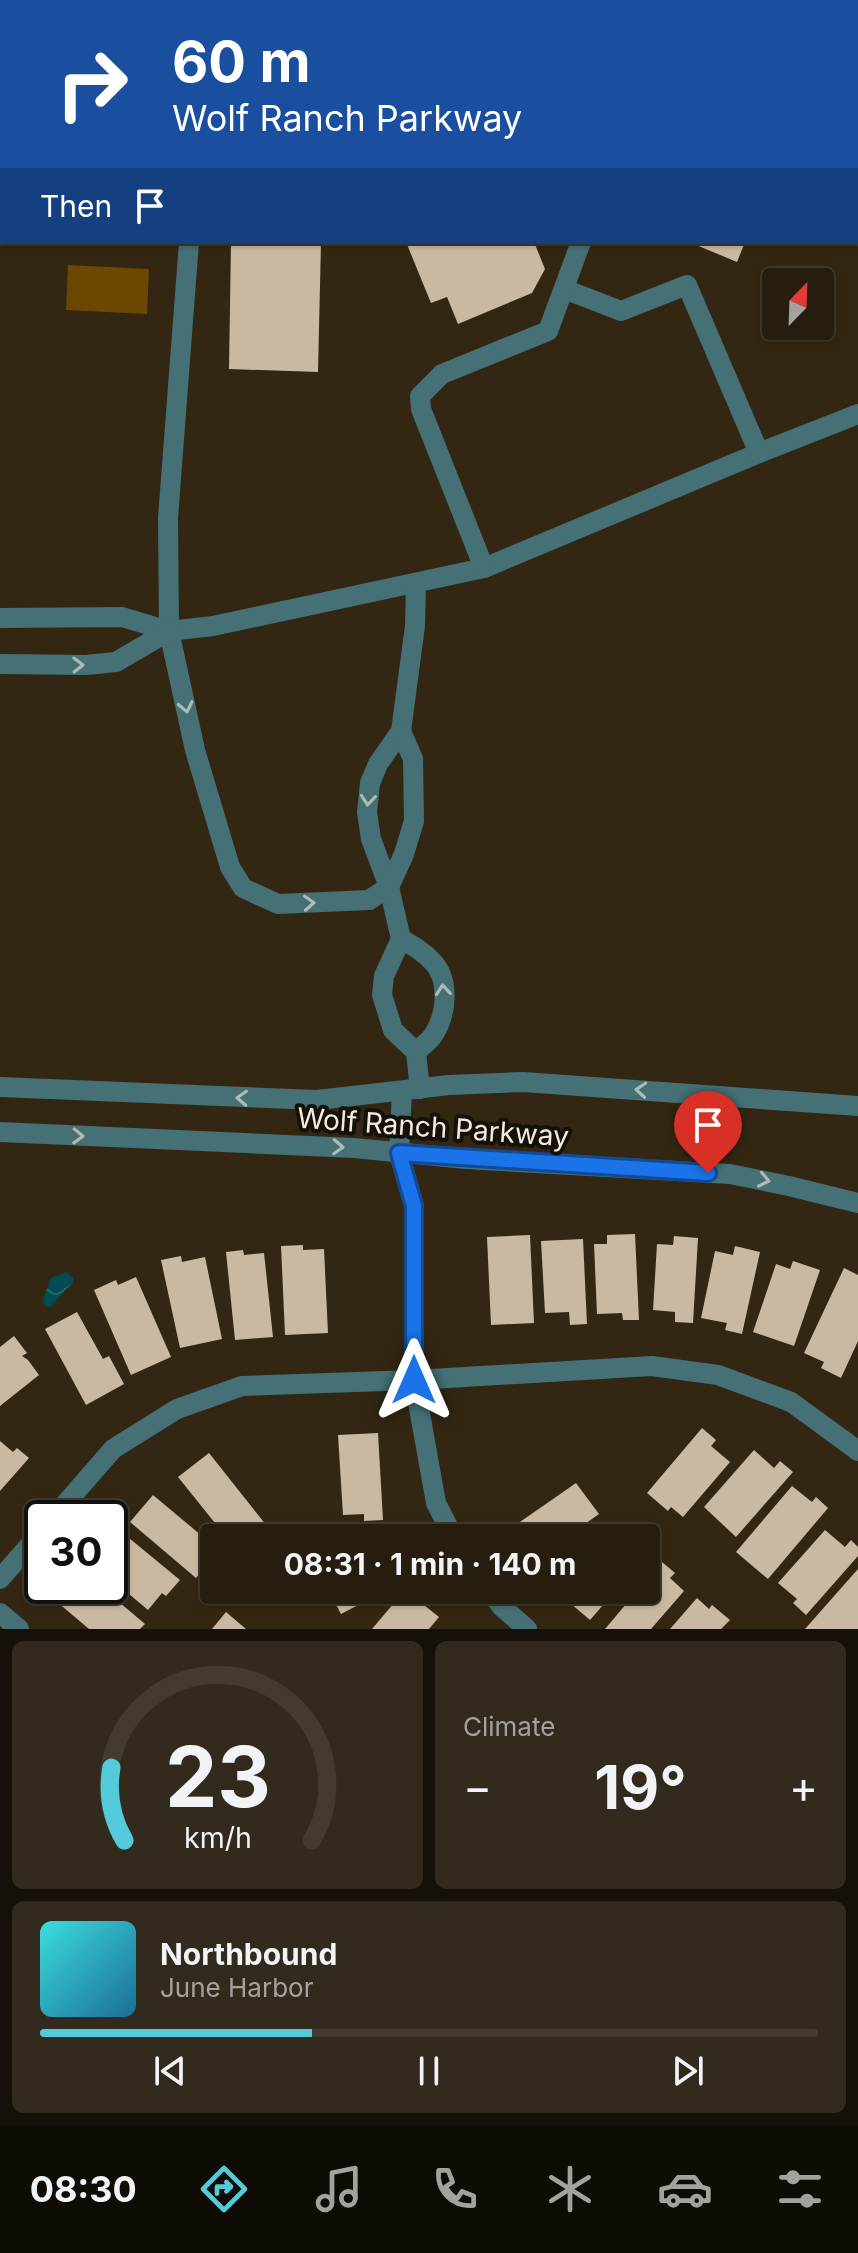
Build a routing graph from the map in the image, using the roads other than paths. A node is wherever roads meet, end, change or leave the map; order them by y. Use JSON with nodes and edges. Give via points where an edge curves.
{"nodes":[{"id":1,"x":189,"y":244,"type":"edge"},
{"id":2,"x":580,"y":244,"type":"edge"},
{"id":3,"x":564,"y":289,"type":"junction"},
{"id":4,"x":858,"y":414,"type":"edge"},
{"id":5,"x":759,"y":453,"type":"junction"},
{"id":6,"x":484,"y":568,"type":"junction"},
{"id":7,"x":416,"y":583,"type":"junction"},
{"id":8,"x":0,"y":618,"type":"edge"},
{"id":9,"x":169,"y":631,"type":"junction"},
{"id":10,"x":0,"y":664,"type":"edge"},
{"id":11,"x":401,"y":731,"type":"junction"},
{"id":12,"x":389,"y":887,"type":"junction"},
{"id":13,"x":401,"y":939,"type":"junction"},
{"id":14,"x":416,"y":1052,"type":"junction"},
{"id":15,"x":0,"y":1087,"type":"edge"},
{"id":16,"x":411,"y":1090,"type":"junction"},
{"id":17,"x":858,"y":1106,"type":"edge"},
{"id":18,"x":0,"y":1132,"type":"edge"},
{"id":19,"x":399,"y":1153,"type":"junction"},
{"id":20,"x":858,"y":1203,"type":"edge"},
{"id":21,"x":414,"y":1380,"type":"junction"},
{"id":22,"x":858,"y":1451,"type":"edge"},
{"id":23,"x":69,"y":1500,"type":"edge"},
{"id":24,"x":447,"y":1524,"type":"edge"},
{"id":25,"x":24,"y":1552,"type":"edge"},
{"id":26,"x":0,"y":1579,"type":"edge"},
{"id":27,"x":500,"y":1604,"type":"edge"},
{"id":28,"x":0,"y":1613,"type":"edge"},
{"id":29,"x":19,"y":1629,"type":"edge"},
{"id":30,"x":527,"y":1629,"type":"edge"}],
"edges":[{"from":1,"to":9,"type":"street","via":[[168,518]]},
{"from":2,"to":3,"type":"street"},
{"from":3,"to":5,"type":"street","via":[[621,311],[687,285]]},
{"from":3,"to":6,"type":"street","via":[[548,331],[442,374],[420,396]]},
{"from":4,"to":5,"type":"street"},
{"from":5,"to":6,"type":"street"},
{"from":6,"to":7,"type":"street"},
{"from":7,"to":9,"type":"street"},
{"from":7,"to":11,"type":"street"},
{"from":8,"to":9,"type":"street","via":[[122,617]]},
{"from":10,"to":9,"type":"street","one_way":true,"via":[[116,662]]},
{"from":9,"to":12,"type":"street","one_way":true,"via":[[195,750],[230,867],[243,888],[278,904],[369,900]]},
{"from":11,"to":12,"type":"street","via":[[413,759],[414,821]]},
{"from":11,"to":12,"type":"street","one_way":true,"via":[[370,783],[367,812]]},
{"from":12,"to":13,"type":"street"},
{"from":13,"to":14,"type":"street","via":[[384,976],[382,995],[393,1030]]},
{"from":14,"to":13,"type":"street","one_way":true,"via":[[433,1036],[442,1017],[443,987],[435,963]]},
{"from":14,"to":16,"type":"street"},
{"from":16,"to":15,"type":"street","name":"Wolf Ranch Parkway","one_way":true,"via":[[279,1100]]},
{"from":17,"to":16,"type":"street","name":"Wolf Ranch Parkway","one_way":true,"via":[[523,1082]]},
{"from":16,"to":19,"type":"street"},
{"from":18,"to":19,"type":"street","name":"Wolf Ranch Parkway","one_way":true},
{"from":19,"to":20,"type":"street","name":"Wolf Ranch Parkway","one_way":true,"via":[[730,1174]]},
{"from":19,"to":21,"type":"street","via":[[414,1206]]},
{"from":21,"to":22,"type":"street","via":[[652,1366],[718,1375],[791,1402]]},
{"from":21,"to":23,"type":"street","via":[[242,1386],[177,1409],[113,1449]]},
{"from":21,"to":24,"type":"street","via":[[436,1503]]},
{"from":25,"to":26,"type":"street"},
{"from":27,"to":30,"type":"street"},
{"from":28,"to":29,"type":"street"}]}
